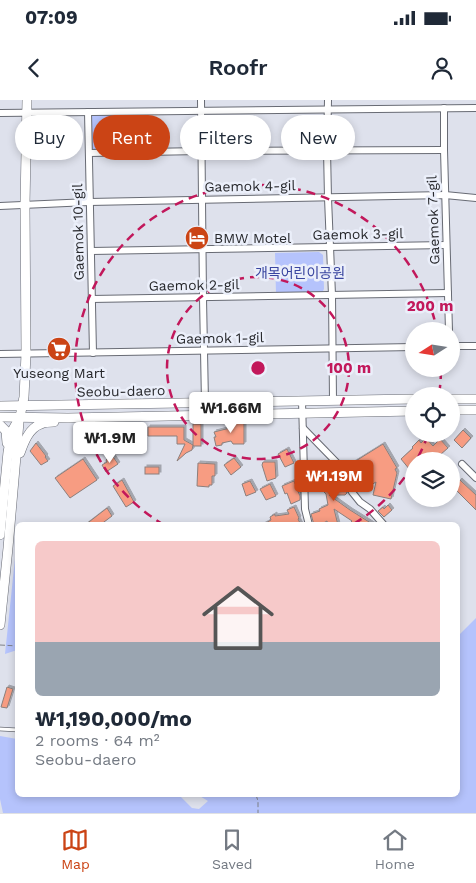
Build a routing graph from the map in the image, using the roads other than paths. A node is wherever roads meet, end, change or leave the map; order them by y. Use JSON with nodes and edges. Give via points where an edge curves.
{"nodes":[{"id":1,"x":26,"y":100,"type":"edge"},
{"id":2,"x":201,"y":100,"type":"edge"},
{"id":3,"x":328,"y":100,"type":"edge"},
{"id":4,"x":444,"y":108,"type":"junction"},
{"id":5,"x":476,"y":108,"type":"edge"},
{"id":6,"x":328,"y":109,"type":"junction"},
{"id":7,"x":201,"y":110,"type":"junction"},
{"id":8,"x":0,"y":112,"type":"edge"},
{"id":9,"x":26,"y":112,"type":"junction"},
{"id":10,"x":88,"y":112,"type":"junction"},
{"id":11,"x":201,"y":115,"type":"edge"},
{"id":12,"x":328,"y":115,"type":"edge"},
{"id":13,"x":355,"y":150,"type":"edge"},
{"id":14,"x":444,"y":150,"type":"junction"},
{"id":15,"x":180,"y":151,"type":"edge"},
{"id":16,"x":89,"y":153,"type":"junction"},
{"id":17,"x":201,"y":160,"type":"edge"},
{"id":18,"x":327,"y":160,"type":"edge"},
{"id":19,"x":445,"y":195,"type":"junction"},
{"id":20,"x":328,"y":198,"type":"junction"},
{"id":21,"x":476,"y":198,"type":"edge"},
{"id":22,"x":201,"y":199,"type":"junction"},
{"id":23,"x":90,"y":202,"type":"junction"},
{"id":24,"x":25,"y":205,"type":"junction"},
{"id":25,"x":0,"y":206,"type":"edge"},
{"id":26,"x":446,"y":245,"type":"junction"},
{"id":27,"x":329,"y":247,"type":"junction"},
{"id":28,"x":202,"y":248,"type":"junction"},
{"id":29,"x":90,"y":251,"type":"junction"},
{"id":30,"x":448,"y":293,"type":"junction"},
{"id":31,"x":332,"y":295,"type":"junction"},
{"id":32,"x":202,"y":298,"type":"junction"},
{"id":33,"x":92,"y":299,"type":"junction"},
{"id":34,"x":449,"y":322,"type":"edge"},
{"id":35,"x":460,"y":346,"type":"edge"},
{"id":36,"x":476,"y":346,"type":"edge"},
{"id":37,"x":405,"y":347,"type":"edge"},
{"id":38,"x":333,"y":348,"type":"junction"},
{"id":39,"x":203,"y":351,"type":"junction"},
{"id":40,"x":93,"y":353,"type":"junction"},
{"id":41,"x":0,"y":354,"type":"edge"},
{"id":42,"x":26,"y":354,"type":"junction"},
{"id":43,"x":460,"y":399,"type":"edge"},
{"id":44,"x":476,"y":399,"type":"edge"},
{"id":45,"x":333,"y":400,"type":"junction"},
{"id":46,"x":405,"y":400,"type":"edge"},
{"id":47,"x":302,"y":401,"type":"junction"},
{"id":48,"x":205,"y":404,"type":"junction"},
{"id":49,"x":0,"y":406,"type":"edge"},
{"id":50,"x":23,"y":406,"type":"junction"},
{"id":51,"x":460,"y":410,"type":"edge"},
{"id":52,"x":476,"y":410,"type":"edge"},
{"id":53,"x":405,"y":411,"type":"edge"},
{"id":54,"x":303,"y":414,"type":"junction"},
{"id":55,"x":0,"y":417,"type":"edge"},
{"id":56,"x":20,"y":417,"type":"junction"},
{"id":57,"x":68,"y":418,"type":"junction"},
{"id":58,"x":0,"y":425,"type":"edge"},
{"id":59,"x":303,"y":428,"type":"junction"},
{"id":60,"x":8,"y":452,"type":"junction"},
{"id":61,"x":16,"y":464,"type":"junction"},
{"id":62,"x":462,"y":464,"type":"dead end"},
{"id":63,"x":475,"y":474,"type":"edge"},
{"id":64,"x":308,"y":522,"type":"edge"},
{"id":65,"x":381,"y":522,"type":"edge"},
{"id":66,"x":0,"y":535,"type":"edge"},
{"id":67,"x":0,"y":625,"type":"edge"},
{"id":68,"x":0,"y":729,"type":"edge"},
{"id":69,"x":15,"y":730,"type":"edge"}],
"edges":[{"from":1,"to":9,"type":"main road"},
{"from":2,"to":7,"type":"street"},
{"from":3,"to":6,"type":"street"},
{"from":4,"to":5,"type":"street"},
{"from":4,"to":6,"type":"street"},
{"from":4,"to":14,"type":"street","name":"Gaemok 7-gil"},
{"from":6,"to":7,"type":"street"},
{"from":6,"to":12,"type":"street"},
{"from":7,"to":10,"type":"street"},
{"from":7,"to":11,"type":"street"},
{"from":8,"to":9,"type":"street"},
{"from":9,"to":10,"type":"street"},
{"from":9,"to":24,"type":"main road"},
{"from":10,"to":16,"type":"street","name":"Gaemok 10-gil"},
{"from":13,"to":14,"type":"street"},
{"from":14,"to":19,"type":"street","name":"Gaemok 7-gil"},
{"from":15,"to":16,"type":"street"},
{"from":16,"to":23,"type":"street","name":"Gaemok 10-gil"},
{"from":17,"to":22,"type":"street"},
{"from":18,"to":20,"type":"street"},
{"from":19,"to":20,"type":"street","name":"Gaemok 4-gil"},
{"from":19,"to":21,"type":"street","name":"Gaemok 4-gil"},
{"from":19,"to":26,"type":"street","name":"Gaemok 7-gil"},
{"from":20,"to":22,"type":"street","name":"Gaemok 4-gil"},
{"from":20,"to":27,"type":"street"},
{"from":22,"to":23,"type":"street","name":"Gaemok 4-gil"},
{"from":22,"to":28,"type":"street"},
{"from":23,"to":24,"type":"street","name":"Gaemok 4-gil"},
{"from":23,"to":29,"type":"street","name":"Gaemok 10-gil"},
{"from":24,"to":25,"type":"street","name":"Gaemok 4-gil"},
{"from":24,"to":42,"type":"main road"},
{"from":26,"to":27,"type":"street","name":"Gaemok 3-gil"},
{"from":26,"to":30,"type":"street","name":"Gaemok 7-gil"},
{"from":27,"to":28,"type":"street","name":"Gaemok 3-gil"},
{"from":27,"to":31,"type":"street"},
{"from":28,"to":29,"type":"street","name":"Gaemok 3-gil"},
{"from":28,"to":32,"type":"street"},
{"from":29,"to":33,"type":"street","name":"Gaemok 10-gil"},
{"from":30,"to":31,"type":"street","name":"Gaemok 2-gil"},
{"from":30,"to":34,"type":"street","name":"Gaemok 7-gil"},
{"from":31,"to":32,"type":"street","name":"Gaemok 2-gil"},
{"from":31,"to":38,"type":"street"},
{"from":32,"to":33,"type":"street","name":"Gaemok 2-gil"},
{"from":32,"to":39,"type":"street"},
{"from":33,"to":40,"type":"street","name":"Gaemok 10-gil"},
{"from":35,"to":36,"type":"street"},
{"from":37,"to":38,"type":"street","name":"Gaemok 1-gil"},
{"from":38,"to":39,"type":"street","name":"Gaemok 1-gil"},
{"from":38,"to":45,"type":"street"},
{"from":39,"to":40,"type":"street","name":"Gaemok 1-gil"},
{"from":39,"to":48,"type":"street"},
{"from":40,"to":42,"type":"street","name":"Gaemok 1-gil"},
{"from":41,"to":42,"type":"street","name":"Gaemok 1-gil"},
{"from":42,"to":50,"type":"main road"},
{"from":43,"to":44,"type":"main road"},
{"from":45,"to":46,"type":"main road","name":"Seobu-daero"},
{"from":45,"to":47,"type":"main road","name":"Seobu-daero"},
{"from":47,"to":48,"type":"main road","name":"Seobu-daero"},
{"from":47,"to":54,"type":"street"},
{"from":48,"to":50,"type":"main road","name":"Seobu-daero"},
{"from":49,"to":50,"type":"main road","name":"Seobu-daero"},
{"from":50,"to":56,"type":"main road"},
{"from":51,"to":52,"type":"main road"},
{"from":53,"to":54,"type":"main road","name":"Seobu-daero"},
{"from":54,"to":57,"type":"main road","name":"Seobu-daero"},
{"from":54,"to":59,"type":"street"},
{"from":55,"to":56,"type":"main road","name":"Seobu-daero"},
{"from":56,"to":57,"type":"main road","name":"Seobu-daero"},
{"from":56,"to":60,"type":"main road","via":[[12,431]]},
{"from":56,"to":61,"type":"main road"},
{"from":57,"to":61,"type":"main road","via":[[33,429]]},
{"from":58,"to":60,"type":"main road","via":[[6,432]]},
{"from":59,"to":64,"type":"street","via":[[305,509]]},
{"from":59,"to":65,"type":"street","via":[[340,466],[352,492]]},
{"from":60,"to":66,"type":"main road"},
{"from":61,"to":67,"type":"main road"},
{"from":62,"to":63,"type":"street"},
{"from":68,"to":69,"type":"lane"}]}
